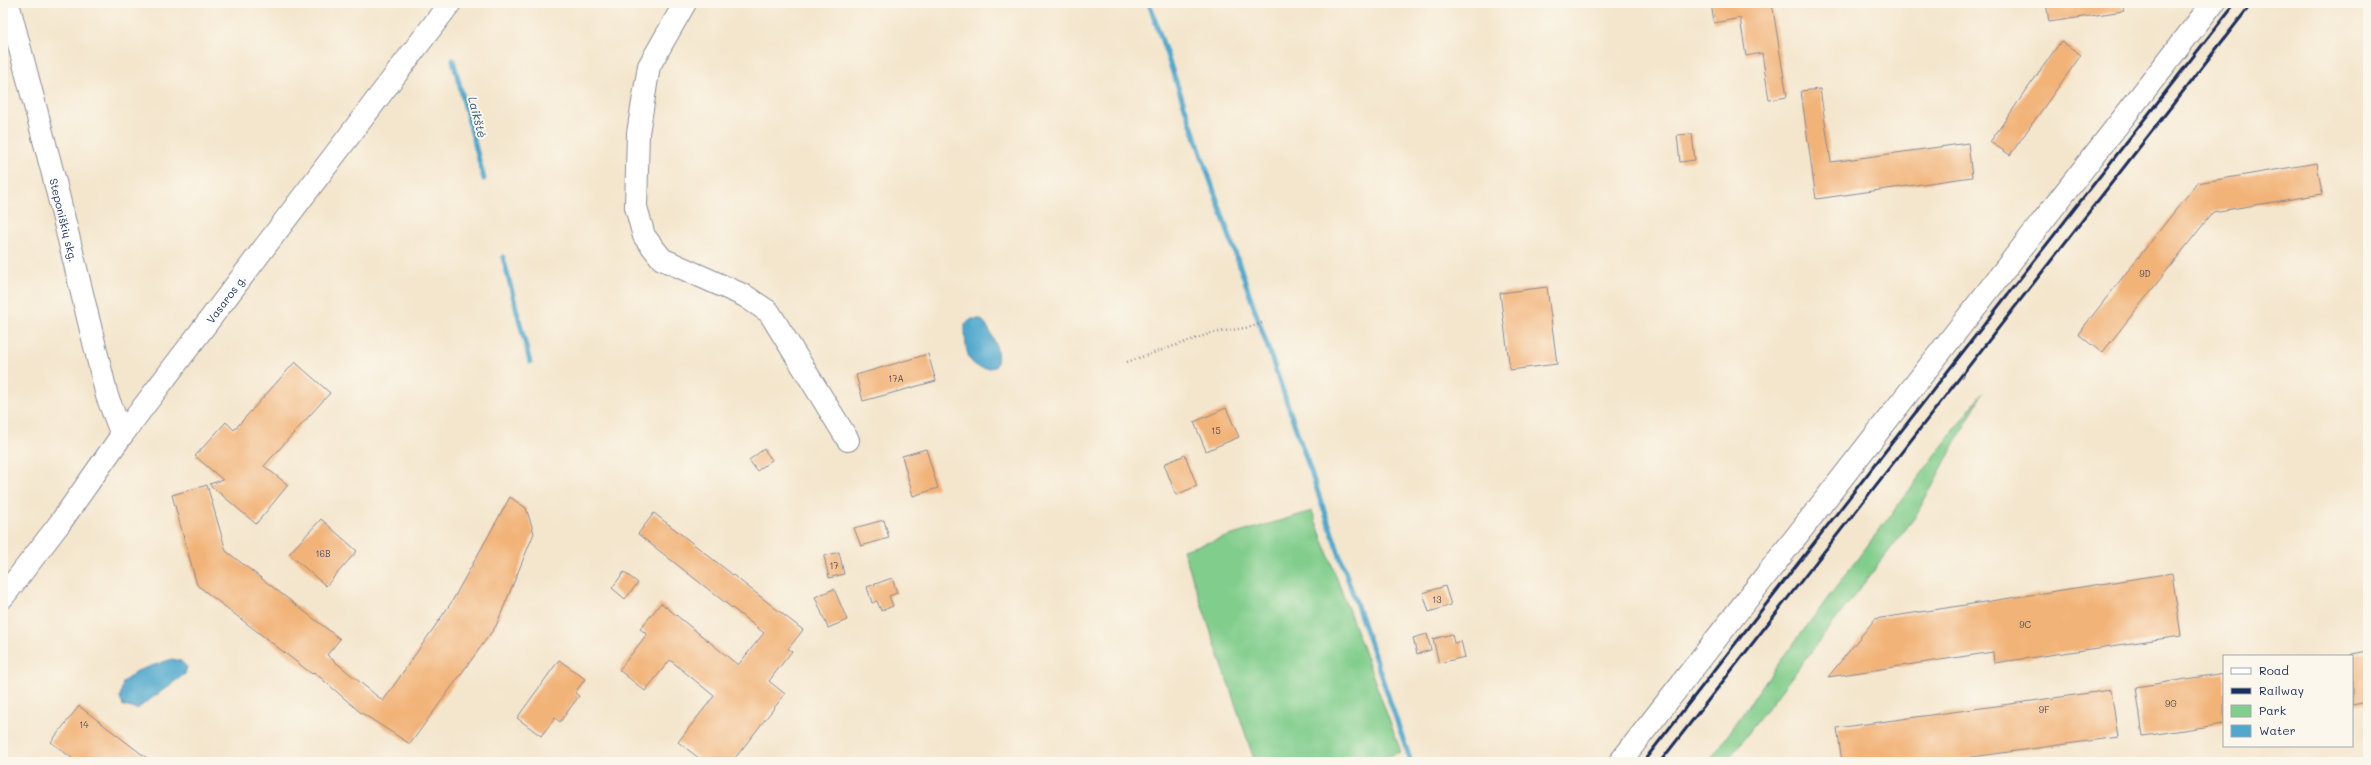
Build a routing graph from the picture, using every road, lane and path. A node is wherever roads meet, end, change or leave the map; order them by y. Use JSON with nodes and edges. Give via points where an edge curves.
{"nodes":[{"id":1,"x":8,"y":3,"type":"edge"},
{"id":2,"x":450,"y":3,"type":"edge"},
{"id":3,"x":685,"y":3,"type":"edge"},
{"id":4,"x":2213,"y":3,"type":"edge"},
{"id":5,"x":1265,"y":322,"type":"dead end"},
{"id":6,"x":1127,"y":362,"type":"dead end"},
{"id":7,"x":122,"y":435,"type":"junction"},
{"id":8,"x":848,"y":440,"type":"dead end"},
{"id":9,"x":3,"y":597,"type":"edge"},
{"id":10,"x":1620,"y":762,"type":"edge"}],
"edges":[{"from":1,"to":7,"type":"street","name":"Steponiškių skg.","via":[[107,396]]},
{"from":2,"to":7,"type":"street","name":"Vasaros g."},
{"from":3,"to":8,"type":"street","via":[[649,66],[638,132],[636,207],[644,236],[662,258],[745,296],[768,312]]},
{"from":4,"to":10,"type":"street"},
{"from":5,"to":6,"type":"path","via":[[1251,327],[1212,333]]},
{"from":7,"to":9,"type":"street","name":"Vasaros g.","via":[[60,523]]}]}
